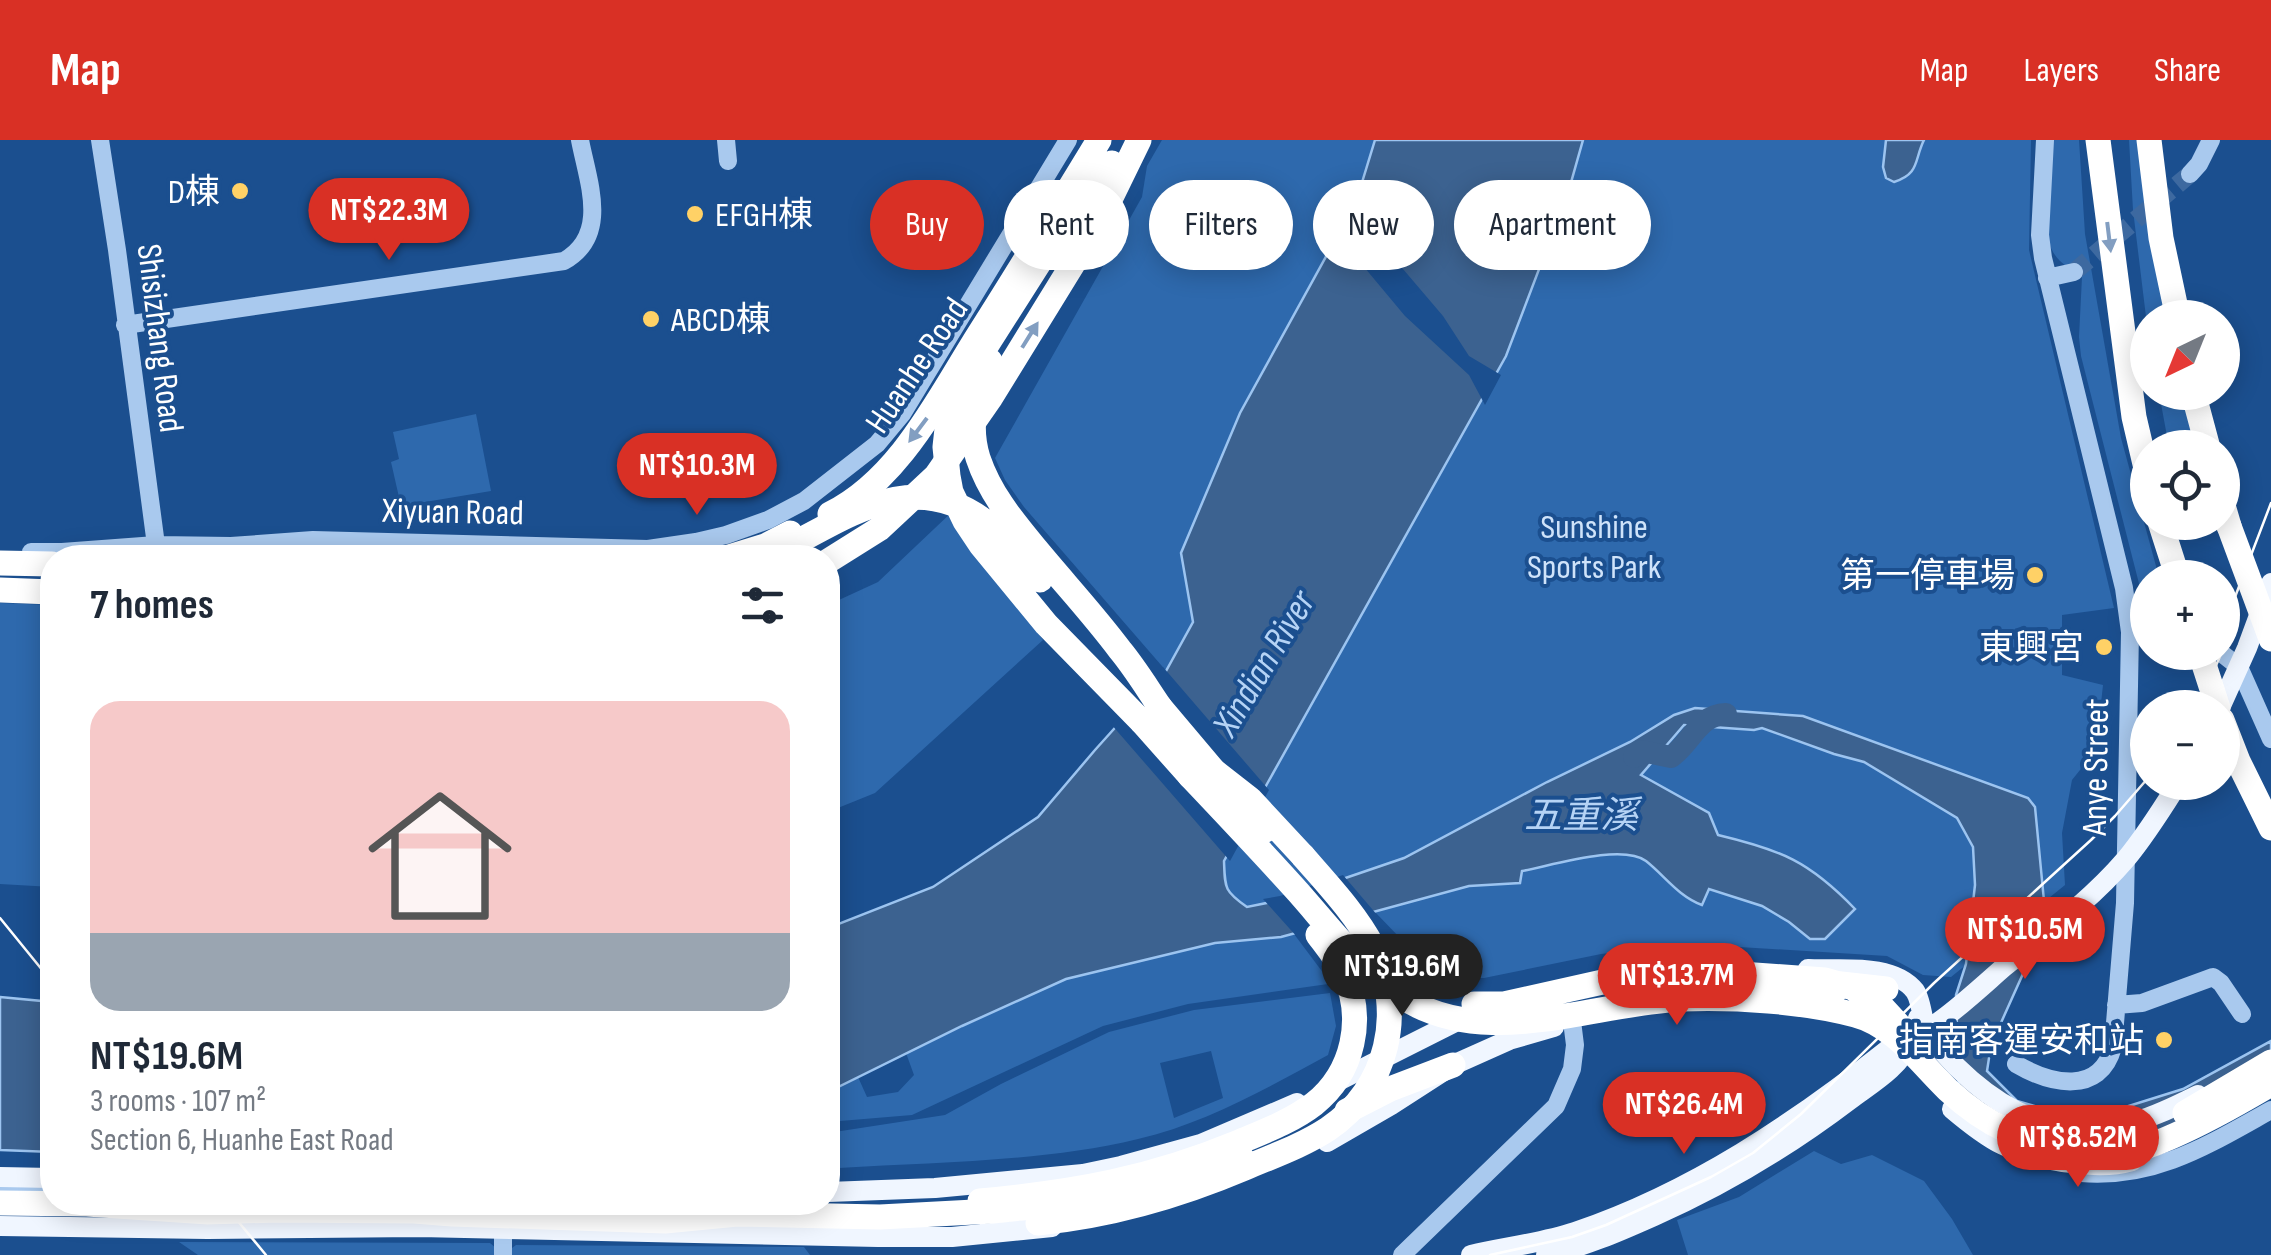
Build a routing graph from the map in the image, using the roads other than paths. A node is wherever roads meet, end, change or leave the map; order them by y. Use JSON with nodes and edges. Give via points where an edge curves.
{"nodes":[{"id":1,"x":100,"y":140,"type":"edge"},
{"id":2,"x":580,"y":140,"type":"edge"},
{"id":3,"x":726,"y":140,"type":"edge"},
{"id":4,"x":1068,"y":140,"type":"edge"},
{"id":5,"x":1099,"y":140,"type":"edge"},
{"id":6,"x":1116,"y":140,"type":"edge"},
{"id":7,"x":1127,"y":140,"type":"edge"},
{"id":8,"x":1139,"y":140,"type":"edge"},
{"id":9,"x":1152,"y":140,"type":"edge"},
{"id":10,"x":2044,"y":140,"type":"edge"},
{"id":11,"x":2098,"y":140,"type":"edge"},
{"id":12,"x":2149,"y":140,"type":"edge"},
{"id":13,"x":2211,"y":140,"type":"edge"},
{"id":14,"x":728,"y":161,"type":"dead end"},
{"id":15,"x":2190,"y":174,"type":"tunnel mouth"},
{"id":16,"x":1093,"y":180,"type":"edge"},
{"id":17,"x":1099,"y":180,"type":"edge"},
{"id":18,"x":1120,"y":180,"type":"edge"},
{"id":19,"x":1126,"y":180,"type":"edge"},
{"id":20,"x":1038,"y":270,"type":"edge"},
{"id":21,"x":1041,"y":270,"type":"edge"},
{"id":22,"x":1069,"y":270,"type":"edge"},
{"id":23,"x":2074,"y":272,"type":"tunnel mouth"},
{"id":24,"x":2047,"y":278,"type":"junction"},
{"id":25,"x":2174,"y":300,"type":"edge"},
{"id":26,"x":125,"y":325,"type":"junction"},
{"id":27,"x":2137,"y":430,"type":"edge"},
{"id":28,"x":2235,"y":540,"type":"edge"},
{"id":29,"x":156,"y":545,"type":"edge"},
{"id":30,"x":244,"y":545,"type":"edge"},
{"id":31,"x":499,"y":545,"type":"edge"},
{"id":32,"x":670,"y":545,"type":"edge"},
{"id":33,"x":766,"y":545,"type":"edge"},
{"id":34,"x":791,"y":545,"type":"edge"},
{"id":35,"x":811,"y":545,"type":"edge"},
{"id":36,"x":0,"y":552,"type":"edge"},
{"id":37,"x":40,"y":552,"type":"edge"},
{"id":38,"x":840,"y":553,"type":"edge"},
{"id":39,"x":0,"y":562,"type":"edge"},
{"id":40,"x":40,"y":564,"type":"edge"},
{"id":41,"x":2271,"y":584,"type":"edge"},
{"id":42,"x":0,"y":590,"type":"edge"},
{"id":43,"x":40,"y":592,"type":"edge"},
{"id":44,"x":2130,"y":605,"type":"edge"},
{"id":45,"x":2271,"y":639,"type":"edge"},
{"id":46,"x":2240,"y":664,"type":"edge"},
{"id":47,"x":2240,"y":669,"type":"edge"},
{"id":48,"x":2137,"y":670,"type":"edge"},
{"id":49,"x":1151,"y":714,"type":"junction"},
{"id":50,"x":2271,"y":739,"type":"edge"},
{"id":51,"x":2240,"y":765,"type":"edge"},
{"id":52,"x":1202,"y":773,"type":"junction"},
{"id":53,"x":2167,"y":800,"type":"edge"},
{"id":54,"x":2271,"y":828,"type":"edge"},
{"id":55,"x":2126,"y":859,"type":"junction"},
{"id":56,"x":1815,"y":970,"type":"junction"},
{"id":57,"x":1794,"y":986,"type":"junction"},
{"id":58,"x":1886,"y":989,"type":"junction"},
{"id":59,"x":2116,"y":1005,"type":"junction"},
{"id":60,"x":1506,"y":1012,"type":"junction"},
{"id":61,"x":2242,"y":1014,"type":"dead end"},
{"id":62,"x":1572,"y":1021,"type":"junction"},
{"id":63,"x":1451,"y":1024,"type":"junction"},
{"id":64,"x":1914,"y":1039,"type":"junction"},
{"id":65,"x":1951,"y":1059,"type":"junction"},
{"id":66,"x":2271,"y":1060,"type":"edge"},
{"id":67,"x":1460,"y":1061,"type":"junction"},
{"id":68,"x":2016,"y":1064,"type":"dead end"},
{"id":69,"x":1926,"y":1083,"type":"junction"},
{"id":70,"x":2271,"y":1088,"type":"edge"},
{"id":71,"x":1848,"y":1091,"type":"junction"},
{"id":72,"x":2271,"y":1110,"type":"edge"},
{"id":73,"x":2074,"y":1151,"type":"junction"},
{"id":74,"x":0,"y":1177,"type":"edge"},
{"id":75,"x":40,"y":1178,"type":"edge"},
{"id":76,"x":0,"y":1191,"type":"edge"},
{"id":77,"x":40,"y":1191,"type":"edge"},
{"id":78,"x":840,"y":1192,"type":"edge"},
{"id":79,"x":840,"y":1198,"type":"edge"},
{"id":80,"x":0,"y":1203,"type":"edge"},
{"id":81,"x":40,"y":1203,"type":"edge"},
{"id":82,"x":450,"y":1215,"type":"edge"},
{"id":83,"x":488,"y":1215,"type":"edge"},
{"id":84,"x":725,"y":1215,"type":"edge"},
{"id":85,"x":785,"y":1215,"type":"edge"},
{"id":86,"x":0,"y":1216,"type":"edge"},
{"id":87,"x":665,"y":1220,"type":"junction"},
{"id":88,"x":0,"y":1226,"type":"edge"},
{"id":89,"x":355,"y":1227,"type":"junction"},
{"id":90,"x":420,"y":1228,"type":"junction"},
{"id":91,"x":503,"y":1230,"type":"junction"},
{"id":92,"x":502,"y":1255,"type":"edge"},
{"id":93,"x":1402,"y":1255,"type":"edge"},
{"id":94,"x":1471,"y":1255,"type":"edge"},
{"id":95,"x":1546,"y":1255,"type":"edge"}],
"edges":[{"from":1,"to":26,"type":"street","name":"Shisizhang Road"},
{"from":2,"to":26,"type":"street","via":[[591,228],[587,242],[564,261]]},
{"from":3,"to":14,"type":"street"},
{"from":4,"to":32,"type":"street","name":"Xiyuan Road","via":[[902,414],[877,444],[804,501],[768,520]]},
{"from":5,"to":33,"type":"highway","name":"Huanhe Road","one_way":true,"via":[[941,399],[876,483],[839,510]]},
{"from":6,"to":16,"type":"highway"},
{"from":7,"to":17,"type":"highway"},
{"from":8,"to":18,"type":"highway"},
{"from":9,"to":19,"type":"highway"},
{"from":10,"to":24,"type":"street","name":"Anye Street","via":[[2040,236]]},
{"from":11,"to":27,"type":"highway","one_way":true},
{"from":12,"to":25,"type":"highway"},
{"from":13,"to":15,"type":"street"},
{"from":20,"to":49,"type":"highway","bridge":true,"via":[[962,384],[945,447],[951,492],[981,545],[1046,624]]},
{"from":21,"to":49,"type":"highway","bridge":true,"via":[[979,388],[977,455],[996,498],[1121,650]]},
{"from":38,"to":22,"type":"highway","one_way":true,"via":[[936,476]]},
{"from":23,"to":24,"type":"street"},
{"from":24,"to":44,"type":"street","name":"Anye Street"},
{"from":26,"to":29,"type":"street","name":"Shisizhang Road"},
{"from":28,"to":45,"type":"highway","bridge":true},
{"from":30,"to":31,"type":"street","name":"Xiyuan Road"},
{"from":34,"to":49,"type":"highway","bridge":true,"via":[[877,502],[923,496],[970,511],[1126,676]]},
{"from":35,"to":49,"type":"highway","bridge":true,"via":[[889,509],[952,514],[1010,560]]},
{"from":36,"to":37,"type":"street","name":"Xiyuan Road"},
{"from":39,"to":40,"type":"highway"},
{"from":41,"to":46,"type":"main road"},
{"from":42,"to":43,"type":"highway"},
{"from":47,"to":50,"type":"street"},
{"from":48,"to":55,"type":"street","name":"Anye Street"},
{"from":49,"to":52,"type":"highway"},
{"from":51,"to":54,"type":"highway"},
{"from":52,"to":60,"type":"highway","bridge":true,"via":[[1267,857],[1392,990],[1439,1015],[1482,1022]]},
{"from":52,"to":79,"type":"highway","bridge":true,"via":[[1222,822],[1343,971],[1355,1026],[1331,1088],[1297,1116],[1198,1158],[1093,1187],[980,1202],[891,1205]]},
{"from":52,"to":87,"type":"highway","bridge":true,"via":[[1250,799],[1348,908],[1380,961],[1389,1036],[1380,1066],[1346,1115],[1300,1145],[1184,1192],[1098,1214],[871,1232]]},
{"from":53,"to":55,"type":"main road"},
{"from":55,"to":59,"type":"street","name":"Anye Street"},
{"from":55,"to":64,"type":"main road","via":[[2079,906]]},
{"from":56,"to":58,"type":"main road"},
{"from":56,"to":63,"type":"main road","via":[[1708,963],[1634,968],[1544,987]]},
{"from":56,"to":64,"type":"main road","via":[[1860,969],[1903,982],[1916,992]]},
{"from":57,"to":58,"type":"highway"},
{"from":57,"to":60,"type":"highway","bridge":true,"via":[[1694,985]]},
{"from":57,"to":64,"type":"highway","via":[[1850,991],[1871,1000]]},
{"from":58,"to":64,"type":"main road","via":[[1908,1000]]},
{"from":59,"to":61,"type":"street","via":[[2142,1003],[2213,977]]},
{"from":59,"to":68,"type":"street","name":"Anye Street","via":[[2110,1060],[2097,1075],[2064,1080]]},
{"from":60,"to":73,"type":"highway","bridge":true,"via":[[1537,1020],[1632,1004],[1730,999],[1860,1016],[1892,1034],[1996,1126]]},
{"from":62,"to":64,"type":"main road","via":[[1644,1006],[1723,1002],[1854,1016],[1876,1031]]},
{"from":62,"to":67,"type":"main road"},
{"from":62,"to":93,"type":"street","via":[[1572,1069],[1556,1106]]},
{"from":63,"to":67,"type":"main road"},
{"from":63,"to":78,"type":"main road","via":[[1201,1144],[1084,1174]]},
{"from":64,"to":65,"type":"main road"},
{"from":64,"to":69,"type":"main road"},
{"from":64,"to":71,"type":"main road"},
{"from":65,"to":66,"type":"main road","via":[[2014,1109],[2042,1122],[2084,1128],[2136,1122]]},
{"from":65,"to":69,"type":"main road"},
{"from":66,"to":73,"type":"highway","via":[[2153,1128]]},
{"from":67,"to":85,"type":"highway","via":[[1238,1159],[1100,1200],[880,1217]]},
{"from":67,"to":91,"type":"main road","via":[[1392,1105],[1280,1162],[1156,1207],[1090,1221],[952,1237]]},
{"from":69,"to":73,"type":"main road","via":[[1991,1139],[2023,1155]]},
{"from":70,"to":73,"type":"highway","via":[[2142,1148]]},
{"from":71,"to":94,"type":"main road","via":[[1675,1189],[1572,1233]]},
{"from":71,"to":95,"type":"main road","via":[[1792,1142],[1716,1187],[1611,1235]]},
{"from":72,"to":73,"type":"street","via":[[2155,1168],[2109,1176],[2066,1172]]},
{"from":74,"to":75,"type":"main road"},
{"from":76,"to":77,"type":"highway"},
{"from":80,"to":81,"type":"highway"},
{"from":82,"to":90,"type":"highway"},
{"from":83,"to":87,"type":"highway"},
{"from":84,"to":87,"type":"highway"},
{"from":86,"to":89,"type":"street","via":[[331,1216]]},
{"from":88,"to":89,"type":"main road"},
{"from":89,"to":90,"type":"main road"},
{"from":90,"to":91,"type":"main road"},
{"from":91,"to":92,"type":"street"}]}
